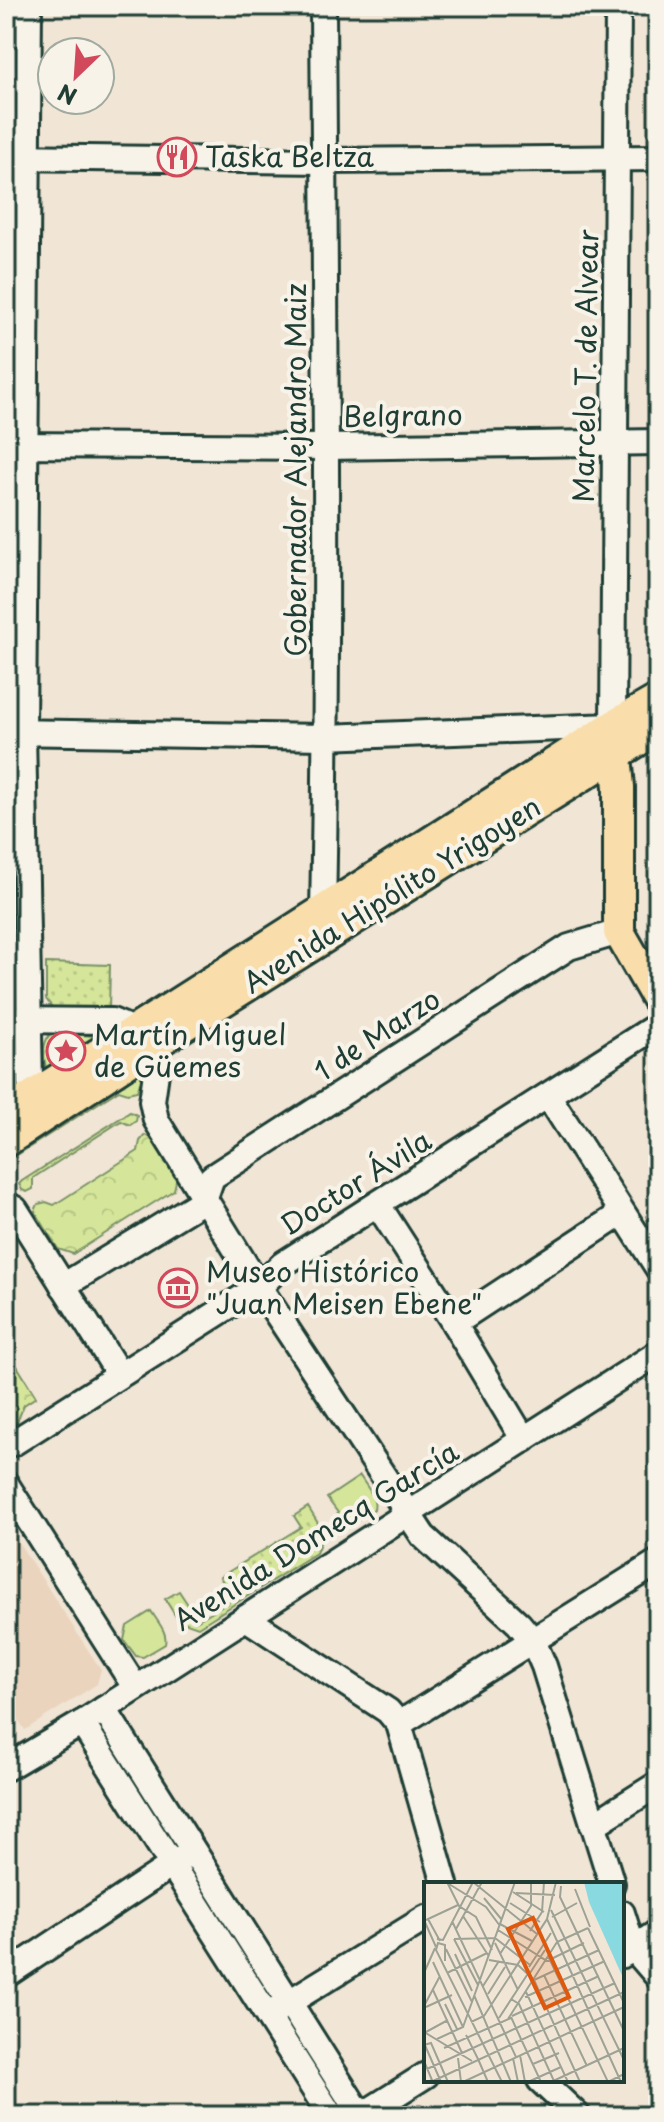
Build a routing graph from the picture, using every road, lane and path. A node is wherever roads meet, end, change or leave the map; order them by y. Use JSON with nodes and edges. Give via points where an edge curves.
{"nodes":[{"id":1,"x":29,"y":6,"type":"edge"},
{"id":2,"x":323,"y":6,"type":"edge"},
{"id":3,"x":618,"y":6,"type":"edge"},
{"id":4,"x":17,"y":157,"type":"edge"},
{"id":5,"x":618,"y":158,"type":"junction"},
{"id":6,"x":658,"y":158,"type":"edge"},
{"id":7,"x":324,"y":161,"type":"junction"},
{"id":8,"x":615,"y":442,"type":"junction"},
{"id":9,"x":658,"y":442,"type":"edge"},
{"id":10,"x":16,"y":446,"type":"edge"},
{"id":11,"x":327,"y":447,"type":"junction"},
{"id":12,"x":658,"y":700,"type":"edge"},
{"id":13,"x":658,"y":728,"type":"edge"},
{"id":14,"x":14,"y":732,"type":"edge"},
{"id":15,"x":326,"y":737,"type":"junction"},
{"id":16,"x":615,"y":740,"type":"junction"},
{"id":17,"x":329,"y":922,"type":"junction"},
{"id":18,"x":619,"y":932,"type":"junction"},
{"id":19,"x":650,"y":967,"type":"edge"},
{"id":20,"x":658,"y":1000,"type":"edge"},
{"id":21,"x":17,"y":1020,"type":"edge"},
{"id":22,"x":658,"y":1025,"type":"edge"},
{"id":23,"x":144,"y":1039,"type":"junction"},
{"id":24,"x":549,"y":1097,"type":"junction"},
{"id":25,"x":42,"y":1104,"type":"junction"},
{"id":26,"x":6,"y":1113,"type":"edge"},
{"id":27,"x":6,"y":1141,"type":"edge"},
{"id":28,"x":204,"y":1200,"type":"junction"},
{"id":29,"x":6,"y":1204,"type":"edge"},
{"id":30,"x":378,"y":1205,"type":"junction"},
{"id":31,"x":622,"y":1213,"type":"junction"},
{"id":32,"x":658,"y":1268,"type":"edge"},
{"id":33,"x":63,"y":1286,"type":"junction"},
{"id":34,"x":259,"y":1287,"type":"junction"},
{"id":35,"x":454,"y":1323,"type":"junction"},
{"id":36,"x":658,"y":1353,"type":"edge"},
{"id":37,"x":119,"y":1374,"type":"junction"},
{"id":38,"x":524,"y":1440,"type":"junction"},
{"id":39,"x":6,"y":1444,"type":"edge"},
{"id":40,"x":6,"y":1484,"type":"edge"},
{"id":41,"x":408,"y":1513,"type":"junction"},
{"id":42,"x":658,"y":1564,"type":"edge"},
{"id":43,"x":246,"y":1618,"type":"junction"},
{"id":44,"x":533,"y":1641,"type":"junction"},
{"id":45,"x":135,"y":1687,"type":"junction"},
{"id":46,"x":104,"y":1709,"type":"junction"},
{"id":47,"x":82,"y":1723,"type":"junction"},
{"id":48,"x":399,"y":1724,"type":"junction"},
{"id":49,"x":6,"y":1768,"type":"edge"},
{"id":50,"x":658,"y":1784,"type":"edge"},
{"id":51,"x":593,"y":1825,"type":"junction"},
{"id":52,"x":194,"y":1851,"type":"junction"},
{"id":53,"x":171,"y":1865,"type":"junction"},
{"id":54,"x":444,"y":1882,"type":"edge"},
{"id":55,"x":611,"y":1882,"type":"edge"},
{"id":56,"x":424,"y":1919,"type":"edge"},
{"id":57,"x":624,"y":1926,"type":"edge"},
{"id":58,"x":658,"y":1932,"type":"edge"},
{"id":59,"x":628,"y":1952,"type":"edge"},
{"id":60,"x":6,"y":1975,"type":"edge"},
{"id":61,"x":658,"y":1977,"type":"edge"},
{"id":62,"x":290,"y":2002,"type":"junction"},
{"id":63,"x":268,"y":2015,"type":"junction"},
{"id":64,"x":424,"y":2076,"type":"edge"},
{"id":65,"x":529,"y":2082,"type":"edge"},
{"id":66,"x":542,"y":2082,"type":"edge"},
{"id":67,"x":331,"y":2116,"type":"edge"},
{"id":68,"x":361,"y":2116,"type":"edge"},
{"id":69,"x":553,"y":2116,"type":"edge"},
{"id":70,"x":578,"y":2116,"type":"edge"}],
"edges":[{"from":1,"to":4,"type":"street"},
{"from":2,"to":7,"type":"street","name":"Gobernador Alejandro Maiz"},
{"from":3,"to":5,"type":"street","name":"Marcelo T. de Alvear"},
{"from":4,"to":7,"type":"street"},
{"from":4,"to":10,"type":"street"},
{"from":5,"to":6,"type":"street"},
{"from":5,"to":7,"type":"street"},
{"from":5,"to":8,"type":"street","name":"Marcelo T. de Alvear"},
{"from":7,"to":11,"type":"street","name":"Gobernador Alejandro Maiz"},
{"from":8,"to":9,"type":"street","name":"Belgrano"},
{"from":8,"to":11,"type":"street","name":"Belgrano"},
{"from":8,"to":16,"type":"street","name":"Marcelo T. de Alvear"},
{"from":10,"to":11,"type":"street","name":"Belgrano"},
{"from":10,"to":14,"type":"street"},
{"from":11,"to":15,"type":"street","name":"Gobernador Alejandro Maiz"},
{"from":12,"to":16,"type":"main road","name":"Avenida Hipólito Yrigoyen"},
{"from":13,"to":16,"type":"main road","name":"Avenida Hipólito Yrigoyen"},
{"from":14,"to":15,"type":"street"},
{"from":14,"to":21,"type":"street"},
{"from":15,"to":16,"type":"street"},
{"from":15,"to":17,"type":"street","name":"Gobernador Alejandro Maiz"},
{"from":16,"to":17,"type":"main road","name":"Avenida Hipólito Yrigoyen"},
{"from":16,"to":18,"type":"main road"},
{"from":17,"to":23,"type":"main road","name":"Avenida Hipólito Yrigoyen"},
{"from":18,"to":19,"type":"main road"},
{"from":18,"to":28,"type":"street","name":"1 de Marzo","via":[[569,947],[503,989],[212,1177]]},
{"from":19,"to":20,"type":"main road"},
{"from":21,"to":23,"type":"street","via":[[112,1021]]},
{"from":21,"to":25,"type":"street","via":[[30,1083]]},
{"from":22,"to":24,"type":"street","name":"Doctor Ávila"},
{"from":23,"to":25,"type":"main road","name":"Avenida Hipólito Yrigoyen"},
{"from":23,"to":28,"type":"street","via":[[157,1066],[152,1101],[156,1120]]},
{"from":24,"to":30,"type":"street","name":"Doctor Ávila"},
{"from":24,"to":31,"type":"street"},
{"from":25,"to":26,"type":"main road","name":"Avenida Hipólito Yrigoyen"},
{"from":25,"to":27,"type":"main road","name":"Avenida Hipólito Yrigoyen"},
{"from":28,"to":33,"type":"street","name":"1 de Marzo"},
{"from":28,"to":34,"type":"street"},
{"from":29,"to":33,"type":"street","via":[[15,1209]]},
{"from":30,"to":34,"type":"street","name":"Doctor Ávila","via":[[283,1264]]},
{"from":30,"to":35,"type":"street"},
{"from":31,"to":32,"type":"street"},
{"from":31,"to":35,"type":"street"},
{"from":33,"to":37,"type":"street"},
{"from":34,"to":37,"type":"street","name":"Doctor Ávila"},
{"from":34,"to":41,"type":"street"},
{"from":35,"to":38,"type":"street"},
{"from":36,"to":38,"type":"street","name":"Avenida Domecq García"},
{"from":37,"to":39,"type":"street","name":"Doctor Ávila"},
{"from":38,"to":41,"type":"street","name":"Avenida Domecq García"},
{"from":40,"to":45,"type":"street"},
{"from":41,"to":43,"type":"street","name":"Avenida Domecq García"},
{"from":41,"to":44,"type":"street","via":[[423,1536]]},
{"from":42,"to":44,"type":"street"},
{"from":43,"to":45,"type":"street","name":"Avenida Domecq García"},
{"from":43,"to":48,"type":"street","via":[[388,1711]]},
{"from":44,"to":48,"type":"street"},
{"from":44,"to":51,"type":"street"},
{"from":45,"to":46,"type":"street","name":"Avenida Domecq García"},
{"from":46,"to":47,"type":"street","name":"Avenida Domecq García"},
{"from":46,"to":52,"type":"street"},
{"from":47,"to":49,"type":"street","name":"Avenida Domecq García"},
{"from":47,"to":53,"type":"street"},
{"from":48,"to":54,"type":"street"},
{"from":50,"to":51,"type":"street"},
{"from":51,"to":55,"type":"street"},
{"from":52,"to":53,"type":"street"},
{"from":52,"to":62,"type":"street"},
{"from":53,"to":60,"type":"street"},
{"from":53,"to":63,"type":"street"},
{"from":56,"to":62,"type":"street"},
{"from":57,"to":59,"type":"street"},
{"from":58,"to":59,"type":"street"},
{"from":59,"to":61,"type":"street"},
{"from":62,"to":63,"type":"street"},
{"from":62,"to":68,"type":"street"},
{"from":63,"to":67,"type":"street"},
{"from":64,"to":68,"type":"street"},
{"from":65,"to":69,"type":"street"},
{"from":66,"to":70,"type":"street"}]}
